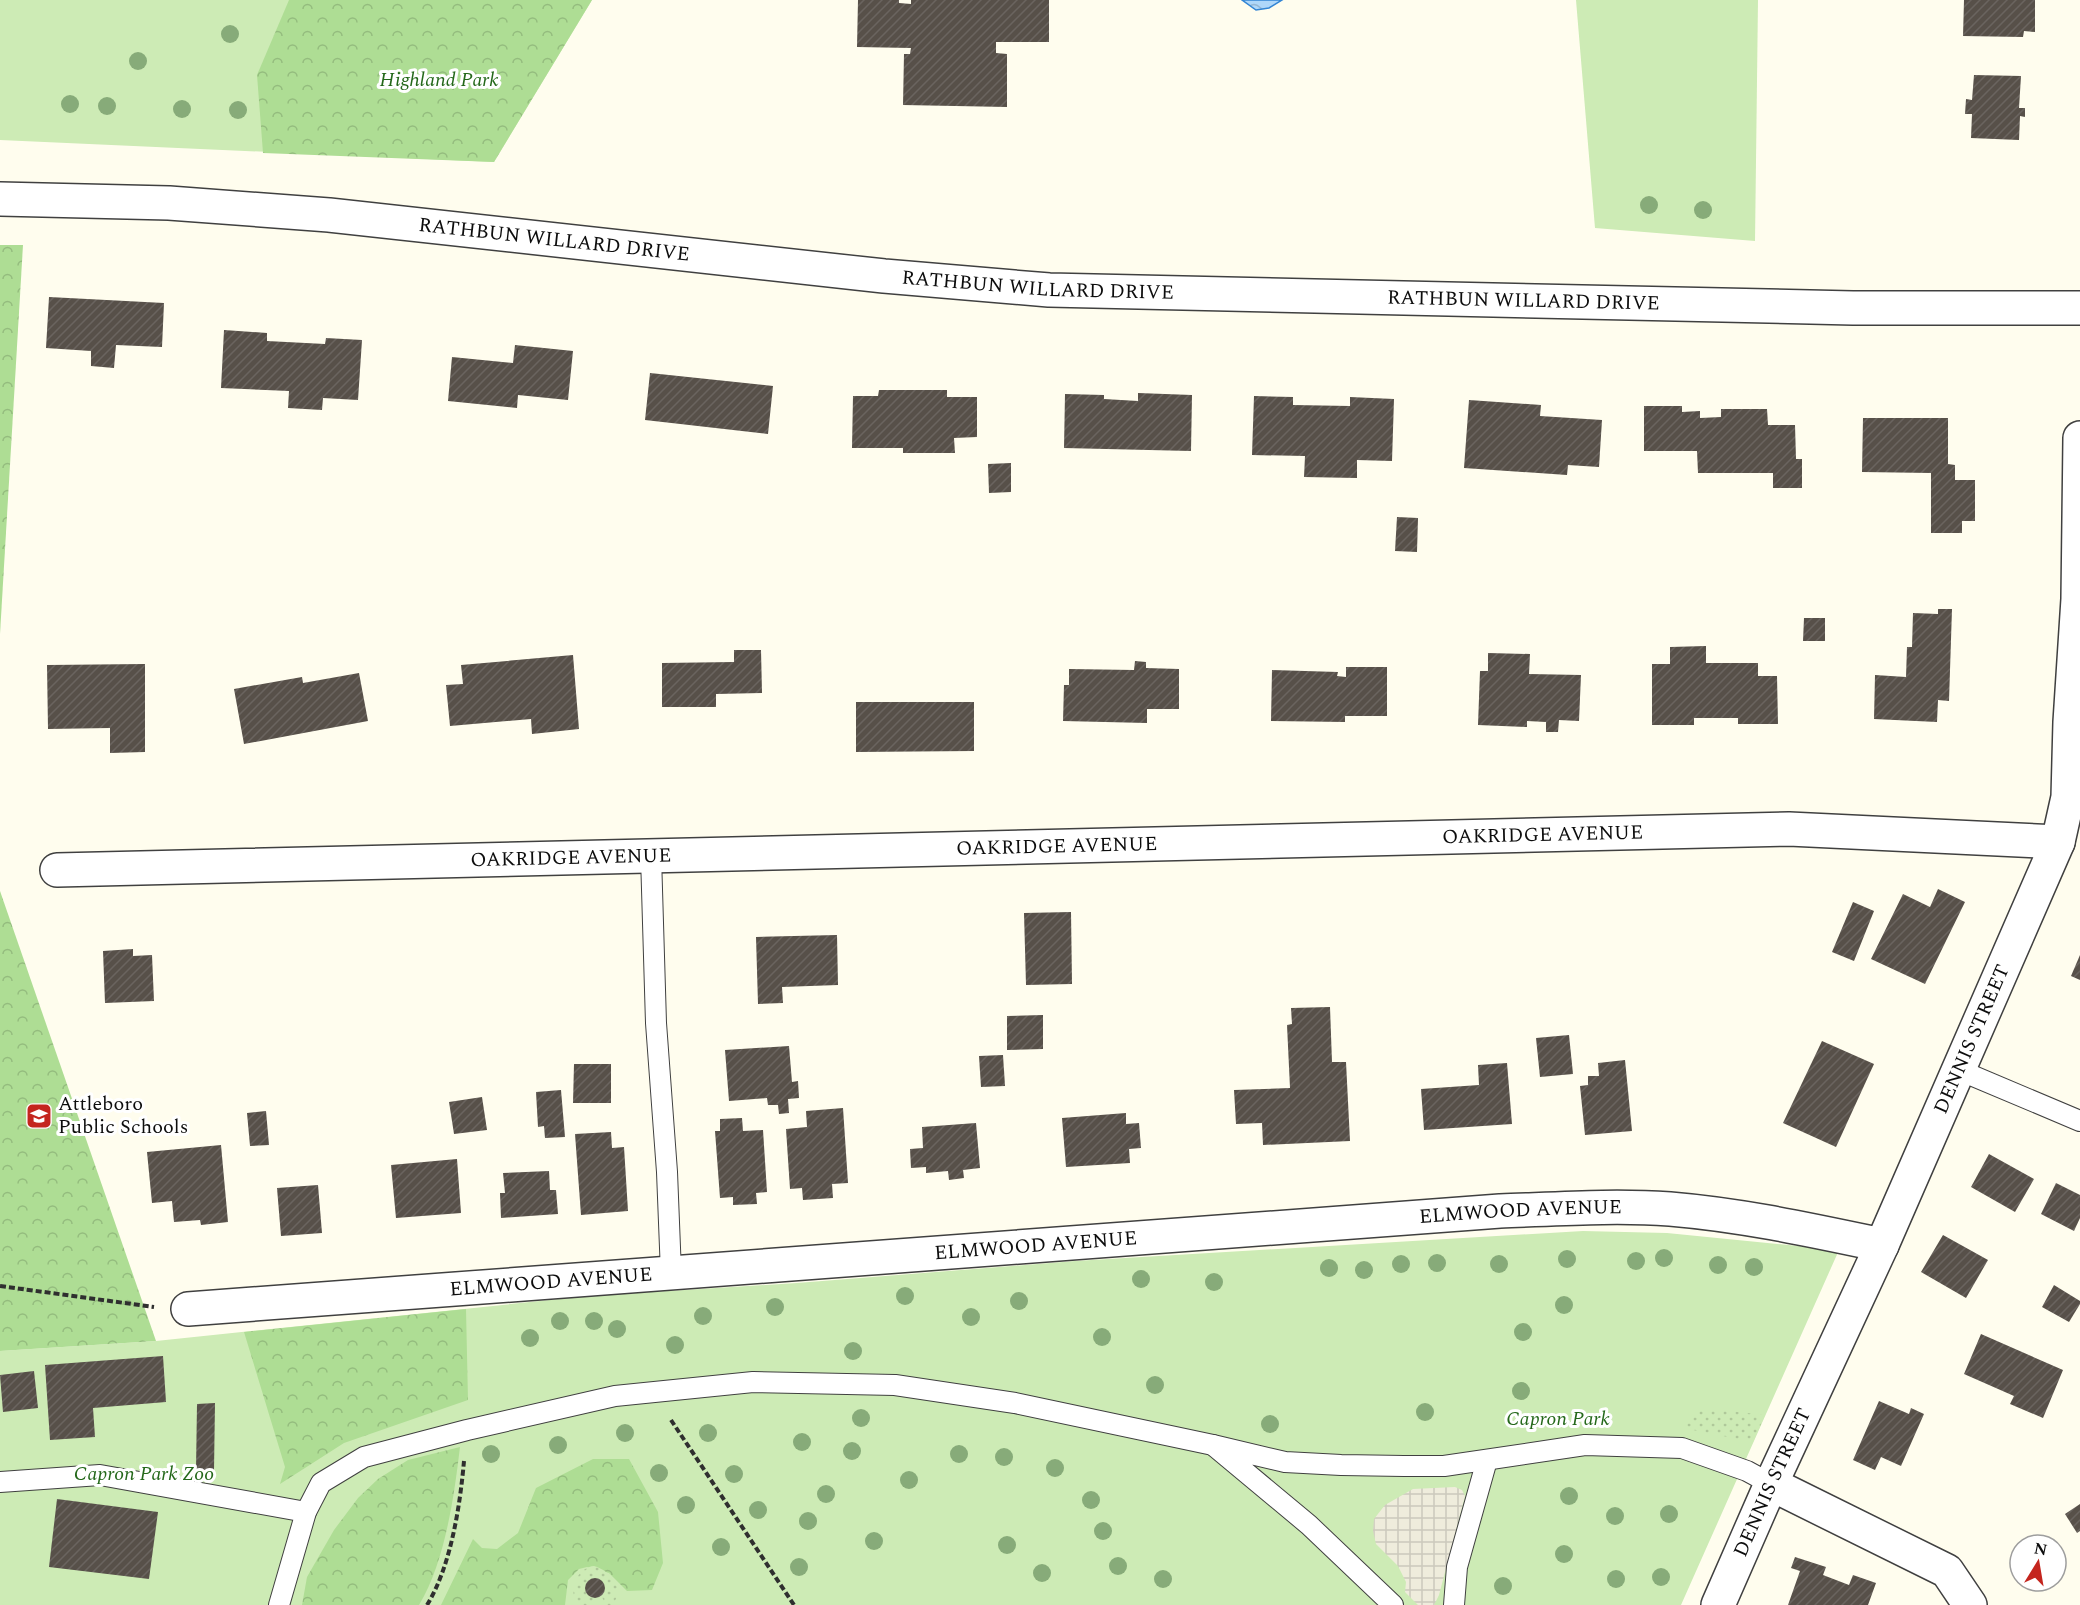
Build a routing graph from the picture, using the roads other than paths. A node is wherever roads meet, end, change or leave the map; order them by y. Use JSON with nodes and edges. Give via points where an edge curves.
{"nodes":[{"id":1,"x":0,"y":200,"type":"edge"},
{"id":2,"x":2080,"y":308,"type":"edge"},
{"id":3,"x":2080,"y":438,"type":"edge"},
{"id":4,"x":2058,"y":842,"type":"junction"},
{"id":5,"x":651,"y":856,"type":"junction"},
{"id":6,"x":57,"y":870,"type":"dead end"},
{"id":7,"x":1959,"y":1070,"type":"junction"},
{"id":8,"x":2080,"y":1121,"type":"edge"},
{"id":9,"x":1882,"y":1245,"type":"junction"},
{"id":10,"x":671,"y":1273,"type":"junction"},
{"id":11,"x":188,"y":1309,"type":"road end"},
{"id":12,"x":1212,"y":1445,"type":"junction"},
{"id":13,"x":1487,"y":1460,"type":"junction"},
{"id":14,"x":0,"y":1482,"type":"edge"},
{"id":15,"x":1771,"y":1484,"type":"junction"},
{"id":16,"x":306,"y":1512,"type":"junction"},
{"id":17,"x":279,"y":1605,"type":"edge"},
{"id":18,"x":1393,"y":1605,"type":"edge"},
{"id":19,"x":1454,"y":1605,"type":"edge"},
{"id":20,"x":1718,"y":1605,"type":"edge"},
{"id":21,"x":1970,"y":1605,"type":"edge"}],
"edges":[{"from":1,"to":2,"type":"street","name":"RATHBUN WILLARD DRIVE","via":[[169,203],[329,215],[849,273],[1049,290],[1853,308]]},
{"from":3,"to":4,"type":"street","name":"DENNIS STREET","via":[[2078,599],[2068,797]]},
{"from":4,"to":5,"type":"street","name":"OAKRIDGE AVENUE","via":[[1789,829]]},
{"from":4,"to":7,"type":"street","name":"DENNIS STREET"},
{"from":5,"to":6,"type":"street","name":"OAKRIDGE AVENUE"},
{"from":5,"to":10,"type":"lane","via":[[656,1023]]},
{"from":7,"to":8,"type":"lane"},
{"from":7,"to":9,"type":"street","name":"DENNIS STREET"},
{"from":9,"to":10,"type":"street","name":"ELMWOOD AVENUE","via":[[1754,1218],[1668,1209],[1500,1210]]},
{"from":9,"to":15,"type":"street","name":"DENNIS STREET"},
{"from":10,"to":11,"type":"street","name":"ELMWOOD AVENUE"},
{"from":12,"to":13,"type":"lane","via":[[1285,1462],[1444,1466]]},
{"from":12,"to":16,"type":"lane","via":[[1015,1403],[895,1384],[753,1382],[615,1396],[364,1457],[321,1483]]},
{"from":12,"to":18,"type":"lane","via":[[1309,1525]]},
{"from":13,"to":15,"type":"lane","via":[[1585,1445],[1682,1448],[1747,1471]]},
{"from":13,"to":19,"type":"lane","via":[[1456,1567]]},
{"from":14,"to":16,"type":"lane","via":[[100,1475]]},
{"from":15,"to":20,"type":"street","name":"DENNIS STREET"},
{"from":15,"to":21,"type":"street","via":[[1947,1571]]},
{"from":16,"to":17,"type":"lane"}]}
